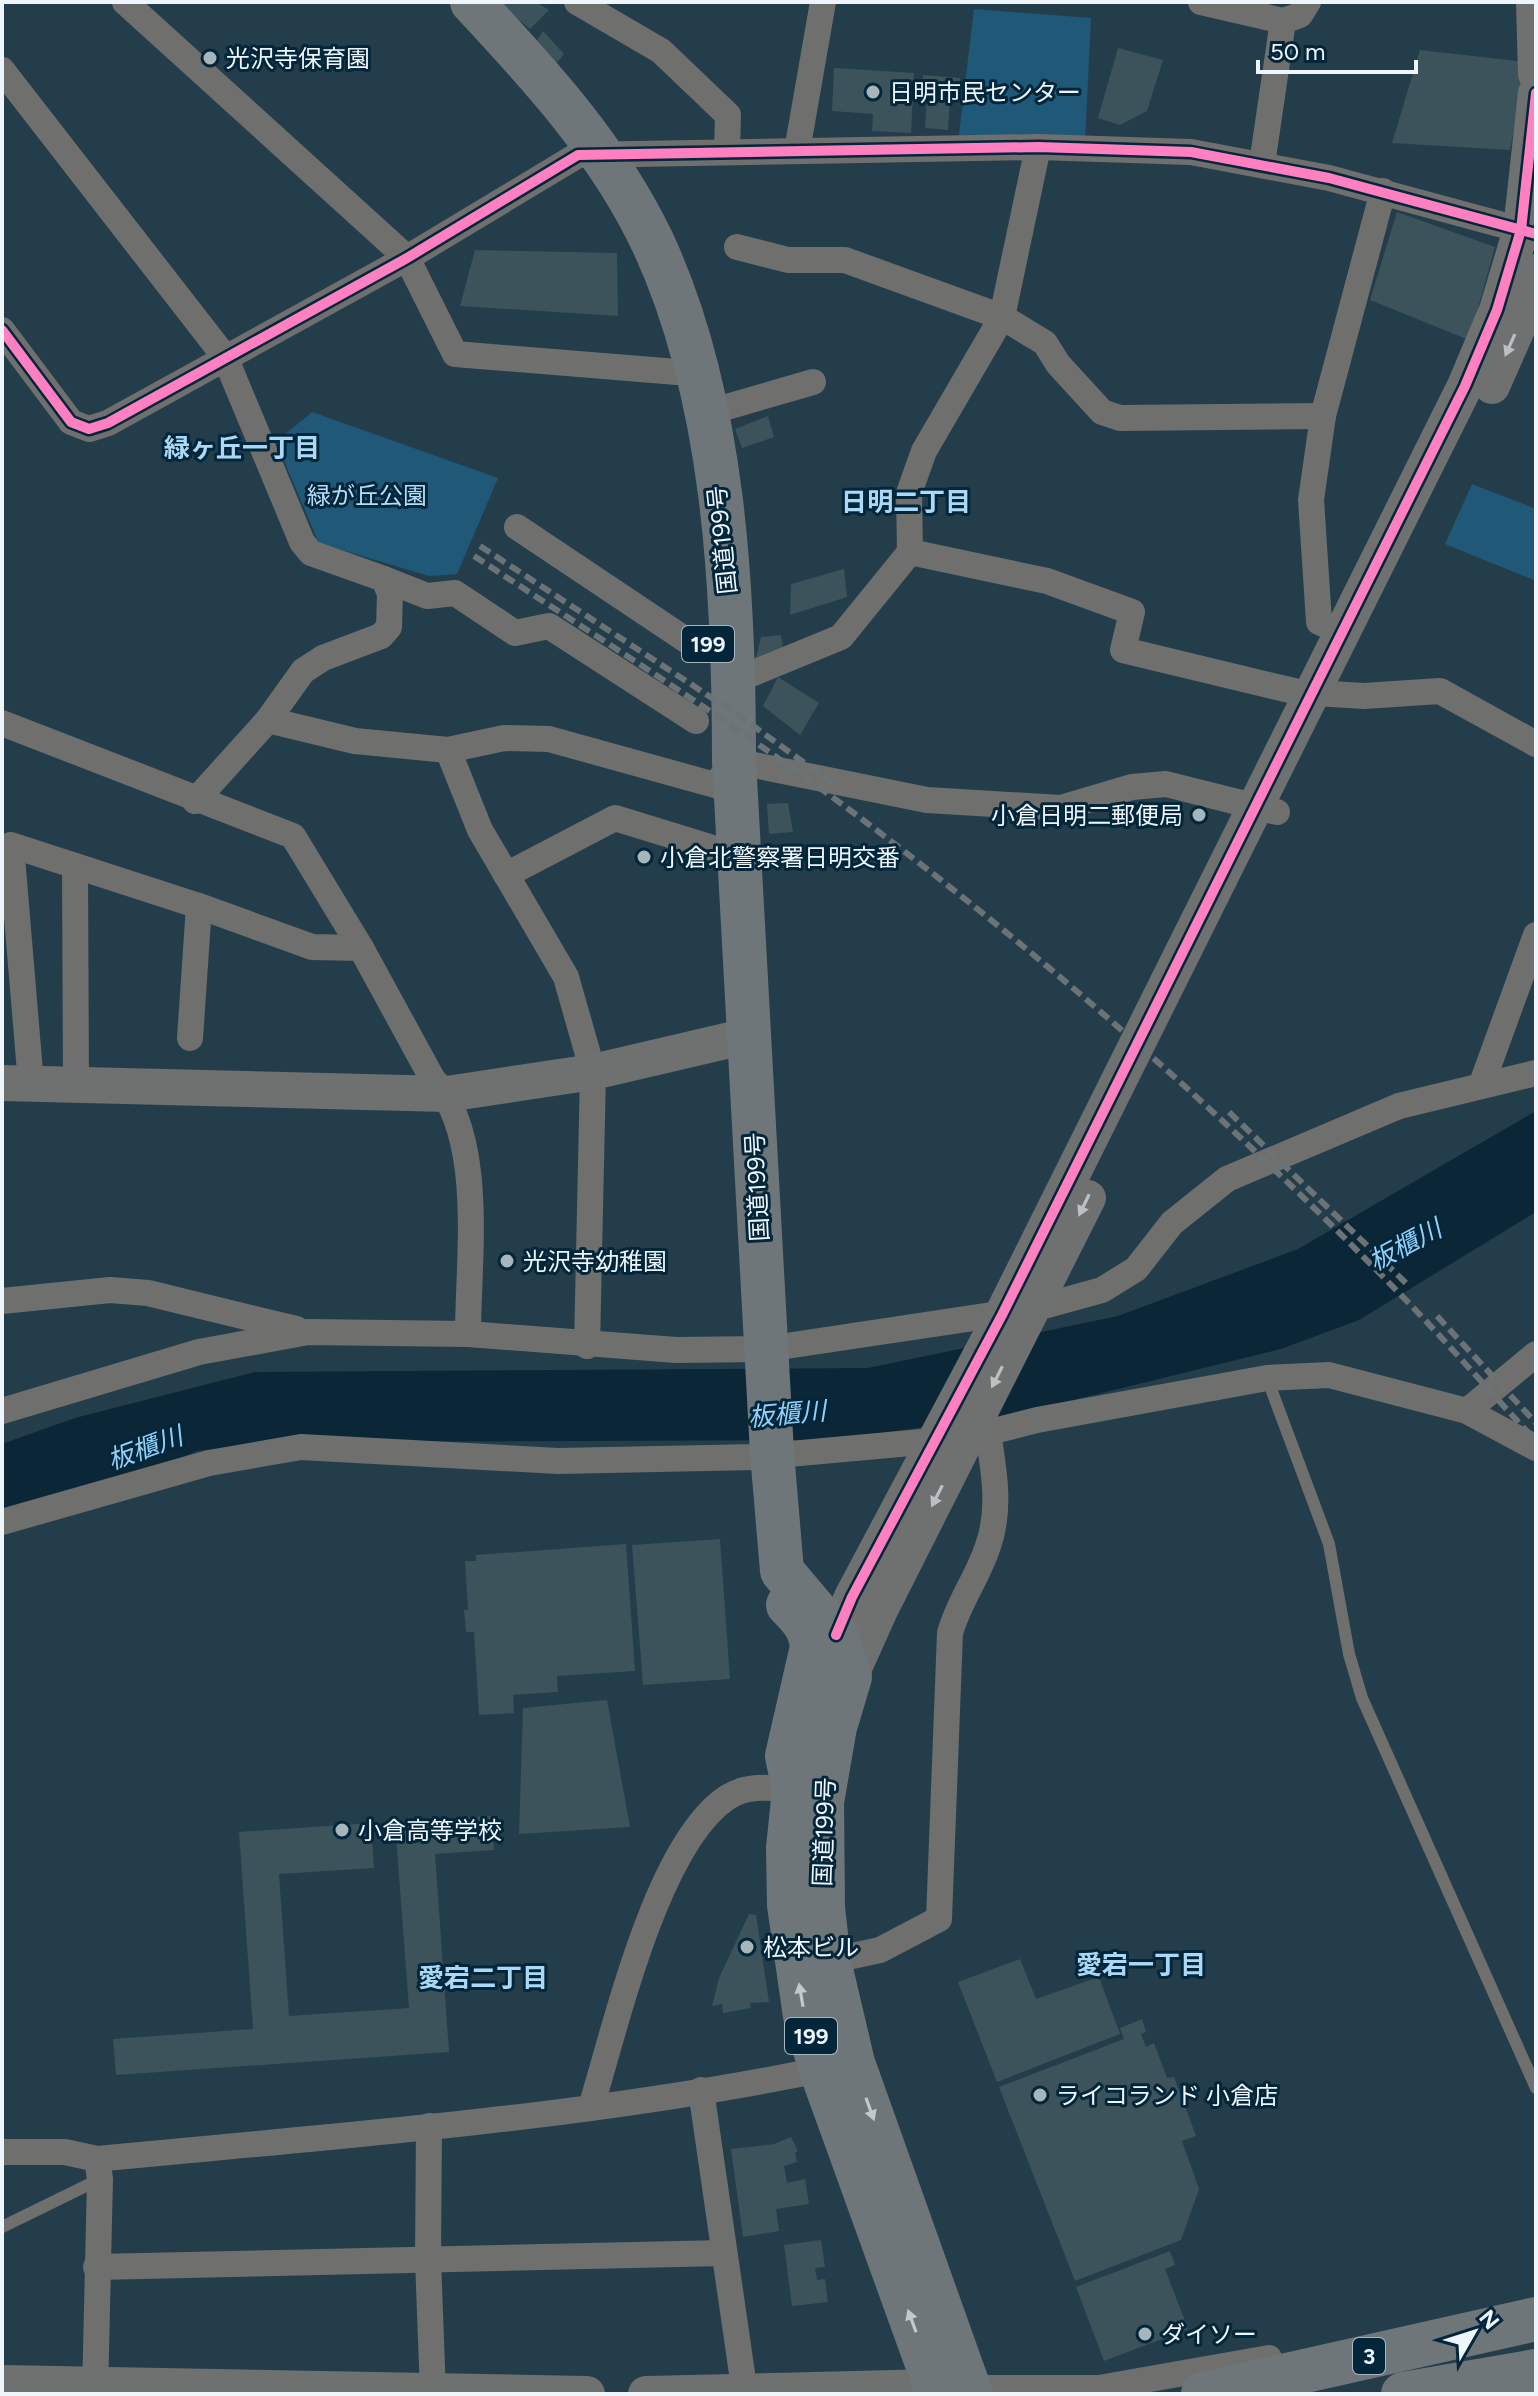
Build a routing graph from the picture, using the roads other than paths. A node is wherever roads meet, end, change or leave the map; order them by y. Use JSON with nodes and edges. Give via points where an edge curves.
{"nodes":[{"id":1,"x":125,"y":2,"type":"edge"},
{"id":2,"x":443,"y":2,"type":"edge"},
{"id":3,"x":472,"y":2,"type":"edge"},
{"id":4,"x":577,"y":2,"type":"edge"},
{"id":5,"x":823,"y":2,"type":"edge"},
{"id":6,"x":1201,"y":2,"type":"edge"},
{"id":7,"x":1308,"y":2,"type":"edge"},
{"id":8,"x":1534,"y":2,"type":"edge"},
{"id":9,"x":1283,"y":21,"type":"junction"},
{"id":10,"x":2,"y":70,"type":"edge"},
{"id":11,"x":1536,"y":74,"type":"edge"},
{"id":12,"x":1536,"y":93,"type":"edge"},
{"id":13,"x":1038,"y":147,"type":"junction"},
{"id":14,"x":797,"y":151,"type":"junction"},
{"id":15,"x":727,"y":152,"type":"junction"},
{"id":16,"x":589,"y":154,"type":"junction"},
{"id":17,"x":1262,"y":164,"type":"junction"},
{"id":18,"x":1383,"y":191,"type":"junction"},
{"id":19,"x":1529,"y":232,"type":"edge"},
{"id":20,"x":737,"y":247,"type":"dead end"},
{"id":21,"x":407,"y":258,"type":"junction"},
{"id":22,"x":1536,"y":272,"type":"edge"},
{"id":23,"x":1002,"y":317,"type":"junction"},
{"id":24,"x":2,"y":330,"type":"edge"},
{"id":25,"x":225,"y":357,"type":"junction"},
{"id":26,"x":677,"y":372,"type":"junction"},
{"id":27,"x":813,"y":382,"type":"dead end"},
{"id":28,"x":706,"y":413,"type":"junction"},
{"id":29,"x":1323,"y":416,"type":"junction"},
{"id":30,"x":517,"y":527,"type":"dead end"},
{"id":31,"x":910,"y":552,"type":"junction"},
{"id":32,"x":384,"y":579,"type":"junction"},
{"id":33,"x":1340,"y":631,"type":"junction"},
{"id":34,"x":725,"y":659,"type":"junction"},
{"id":35,"x":1323,"y":693,"type":"junction"},
{"id":36,"x":268,"y":720,"type":"junction"},
{"id":37,"x":696,"y":721,"type":"dead end"},
{"id":38,"x":2,"y":723,"type":"edge"},
{"id":39,"x":1536,"y":744,"type":"edge"},
{"id":40,"x":448,"y":750,"type":"junction"},
{"id":41,"x":725,"y":773,"type":"junction"},
{"id":42,"x":195,"y":801,"type":"junction"},
{"id":43,"x":1266,"y":809,"type":"junction"},
{"id":44,"x":719,"y":850,"type":"junction"},
{"id":45,"x":75,"y":866,"type":"junction"},
{"id":46,"x":506,"y":875,"type":"junction"},
{"id":47,"x":199,"y":906,"type":"junction"},
{"id":48,"x":1536,"y":935,"type":"edge"},
{"id":49,"x":361,"y":948,"type":"junction"},
{"id":50,"x":190,"y":1038,"type":"dead end"},
{"id":51,"x":730,"y":1040,"type":"junction"},
{"id":52,"x":593,"y":1072,"type":"junction"},
{"id":53,"x":1536,"y":1073,"type":"edge"},
{"id":54,"x":17,"y":1084,"type":"edge"},
{"id":55,"x":76,"y":1085,"type":"junction"},
{"id":56,"x":1481,"y":1086,"type":"junction"},
{"id":57,"x":447,"y":1094,"type":"junction"},
{"id":58,"x":2,"y":1301,"type":"edge"},
{"id":59,"x":1013,"y":1321,"type":"junction"},
{"id":60,"x":308,"y":1332,"type":"junction"},
{"id":61,"x":468,"y":1334,"type":"junction"},
{"id":62,"x":587,"y":1346,"type":"junction"},
{"id":63,"x":1536,"y":1354,"type":"edge"},
{"id":64,"x":758,"y":1355,"type":"junction"},
{"id":65,"x":1267,"y":1378,"type":"junction"},
{"id":66,"x":2,"y":1411,"type":"edge"},
{"id":67,"x":1467,"y":1411,"type":"junction"},
{"id":68,"x":960,"y":1433,"type":"junction"},
{"id":69,"x":1536,"y":1448,"type":"edge"},
{"id":70,"x":764,"y":1450,"type":"junction"},
{"id":71,"x":2,"y":1522,"type":"edge"},
{"id":72,"x":836,"y":1613,"type":"junction"},
{"id":73,"x":794,"y":1790,"type":"junction"},
{"id":74,"x":829,"y":1961,"type":"junction"},
{"id":75,"x":837,"y":2067,"type":"junction"},
{"id":76,"x":1536,"y":2088,"type":"edge"},
{"id":77,"x":701,"y":2090,"type":"junction"},
{"id":78,"x":591,"y":2107,"type":"junction"},
{"id":79,"x":429,"y":2126,"type":"junction"},
{"id":80,"x":2,"y":2152,"type":"edge"},
{"id":81,"x":98,"y":2169,"type":"junction"},
{"id":82,"x":2,"y":2227,"type":"edge"},
{"id":83,"x":724,"y":2253,"type":"junction"},
{"id":84,"x":428,"y":2259,"type":"junction"},
{"id":85,"x":96,"y":2267,"type":"junction"},
{"id":86,"x":1536,"y":2306,"type":"edge"},
{"id":87,"x":1536,"y":2319,"type":"edge"},
{"id":88,"x":1536,"y":2340,"type":"edge"},
{"id":89,"x":1536,"y":2371,"type":"edge"},
{"id":90,"x":2,"y":2383,"type":"edge"},
{"id":91,"x":94,"y":2388,"type":"edge"},
{"id":92,"x":1060,"y":2390,"type":"edge"},
{"id":93,"x":953,"y":2391,"type":"edge"},
{"id":94,"x":1536,"y":2391,"type":"edge"},
{"id":95,"x":433,"y":2392,"type":"edge"},
{"id":96,"x":745,"y":2393,"type":"edge"},
{"id":97,"x":587,"y":2394,"type":"edge"},
{"id":98,"x":646,"y":2394,"type":"edge"},
{"id":99,"x":1204,"y":2394,"type":"edge"},
{"id":100,"x":1403,"y":2394,"type":"edge"},
{"id":101,"x":1516,"y":2394,"type":"edge"}],
"edges":[{"from":1,"to":21,"type":"street"},
{"from":2,"to":16,"type":"highway","name":"国道199号","number":"199"},
{"from":3,"to":16,"type":"highway","name":"国道199号","number":"199","via":[[562,99]]},
{"from":4,"to":15,"type":"street","via":[[661,51],[728,115]]},
{"from":5,"to":14,"type":"street"},
{"from":6,"to":9,"type":"street"},
{"from":7,"to":9,"type":"street","via":[[1300,15]]},
{"from":8,"to":11,"type":"street"},
{"from":9,"to":17,"type":"street"},
{"from":10,"to":25,"type":"street"},
{"from":12,"to":19,"type":"street"},
{"from":13,"to":14,"type":"street"},
{"from":13,"to":17,"type":"street","via":[[1191,152]]},
{"from":13,"to":23,"type":"street"},
{"from":14,"to":15,"type":"street"},
{"from":15,"to":16,"type":"street"},
{"from":16,"to":21,"type":"street"},
{"from":16,"to":26,"type":"highway","name":"国道199号","number":"199"},
{"from":16,"to":28,"type":"highway","name":"国道199号","number":"199","via":[[652,242],[681,315]]},
{"from":17,"to":18,"type":"street"},
{"from":18,"to":19,"type":"street"},
{"from":18,"to":29,"type":"street"},
{"from":19,"to":33,"type":"street","via":[[1465,386]]},
{"from":20,"to":23,"type":"street","via":[[788,260],[845,260]]},
{"from":21,"to":25,"type":"street"},
{"from":21,"to":26,"type":"street","via":[[455,354]]},
{"from":22,"to":35,"type":"street","one_way":true,"via":[[1487,395]]},
{"from":23,"to":29,"type":"street","via":[[1045,343],[1102,412],[1120,418]]},
{"from":23,"to":31,"type":"street","via":[[924,451],[909,493]]},
{"from":24,"to":25,"type":"street","via":[[71,422],[89,429]]},
{"from":25,"to":32,"type":"street","via":[[302,542],[311,553]]},
{"from":26,"to":34,"type":"highway","name":"国道199号","number":"199","via":[[689,409]]},
{"from":27,"to":28,"type":"street"},
{"from":28,"to":34,"type":"highway","name":"国道199号","number":"199","via":[[719,499]]},
{"from":29,"to":33,"type":"street","via":[[1311,500],[1312,547],[1319,622]]},
{"from":30,"to":34,"type":"street","via":[[689,642]]},
{"from":31,"to":34,"type":"street","via":[[841,637]]},
{"from":31,"to":35,"type":"street","via":[[1047,581],[1132,612],[1123,650]]},
{"from":32,"to":36,"type":"street","via":[[390,594],[389,627],[381,636],[303,671]]},
{"from":32,"to":37,"type":"street","via":[[427,596],[455,593],[515,633],[549,626]]},
{"from":33,"to":35,"type":"street"},
{"from":34,"to":41,"type":"highway","name":"国道199号","number":"199"},
{"from":35,"to":39,"type":"street","via":[[1440,691]]},
{"from":35,"to":43,"type":"street"},
{"from":36,"to":40,"type":"street","via":[[355,741]]},
{"from":36,"to":42,"type":"street"},
{"from":38,"to":42,"type":"street"},
{"from":40,"to":41,"type":"street","via":[[504,738],[549,739]]},
{"from":40,"to":46,"type":"street","via":[[480,830]]},
{"from":41,"to":43,"type":"street","via":[[927,800],[1061,808],[1132,787],[1166,784]]},
{"from":41,"to":44,"type":"highway","name":"国道199号","number":"199"},
{"from":41,"to":64,"type":"highway","name":"国道199号","number":"199"},
{"from":42,"to":49,"type":"street","via":[[293,836]]},
{"from":43,"to":59,"type":"street"},
{"from":44,"to":46,"type":"street","via":[[615,818]]},
{"from":44,"to":51,"type":"highway","name":"国道199号","number":"199"},
{"from":45,"to":47,"type":"street"},
{"from":45,"to":54,"type":"street","via":[[11,845]]},
{"from":45,"to":55,"type":"street"},
{"from":46,"to":52,"type":"street","via":[[566,977]]},
{"from":47,"to":49,"type":"street","via":[[312,947]]},
{"from":47,"to":50,"type":"street"},
{"from":48,"to":56,"type":"street"},
{"from":49,"to":57,"type":"street","via":[[432,1078]]},
{"from":51,"to":52,"type":"street"},
{"from":51,"to":64,"type":"highway","name":"国道199号","number":"199"},
{"from":52,"to":57,"type":"street"},
{"from":52,"to":62,"type":"street"},
{"from":53,"to":56,"type":"street"},
{"from":54,"to":55,"type":"street"},
{"from":55,"to":57,"type":"street"},
{"from":56,"to":59,"type":"street","via":[[1399,1106],[1227,1179],[1172,1223],[1136,1269],[1102,1290]]},
{"from":57,"to":61,"type":"street","via":[[469,1162]]},
{"from":58,"to":60,"type":"street","via":[[110,1290],[148,1293]]},
{"from":59,"to":64,"type":"street"},
{"from":59,"to":68,"type":"street"},
{"from":60,"to":61,"type":"street"},
{"from":60,"to":66,"type":"street","via":[[199,1352]]},
{"from":61,"to":62,"type":"street"},
{"from":62,"to":64,"type":"street"},
{"from":63,"to":67,"type":"street"},
{"from":64,"to":70,"type":"highway","name":"国道199号","number":"199"},
{"from":65,"to":67,"type":"street","via":[[1329,1375]]},
{"from":65,"to":68,"type":"street"},
{"from":65,"to":76,"type":"lane","via":[[1329,1544],[1362,1698]]},
{"from":67,"to":69,"type":"street"},
{"from":68,"to":70,"type":"street"},
{"from":68,"to":72,"type":"street"},
{"from":68,"to":74,"type":"street","via":[[995,1518],[988,1548],[959,1603],[950,1633],[939,1919],[880,1950]]},
{"from":70,"to":71,"type":"street","via":[[558,1461],[301,1447],[209,1463]]},
{"from":70,"to":72,"type":"highway","name":"国道199号","number":"199","via":[[782,1571],[793,1587]]},
{"from":72,"to":73,"type":"highway","name":"国道199号"},
{"from":72,"to":74,"type":"highway","name":"国道199号","number":"199","via":[[850,1677],[822,1802],[822,1896]]},
{"from":75,"to":73,"type":"highway","name":"国道199号","number":"199","one_way":true,"via":[[805,2016],[789,1905]]},
{"from":73,"to":78,"type":"street","via":[[762,1787],[728,1797],[683,1847],[652,1915]]},
{"from":74,"to":75,"type":"highway","name":"国道199号","number":"199"},
{"from":75,"to":77,"type":"street"},
{"from":75,"to":93,"type":"highway","name":"国道199号","number":"199"},
{"from":77,"to":78,"type":"street"},
{"from":77,"to":83,"type":"street"},
{"from":78,"to":79,"type":"street"},
{"from":79,"to":81,"type":"street"},
{"from":79,"to":84,"type":"street"},
{"from":80,"to":81,"type":"street","via":[[65,2152]]},
{"from":81,"to":82,"type":"lane"},
{"from":81,"to":85,"type":"street"},
{"from":83,"to":84,"type":"street"},
{"from":83,"to":96,"type":"street"},
{"from":84,"to":85,"type":"street"},
{"from":84,"to":95,"type":"street"},
{"from":85,"to":91,"type":"street"},
{"from":86,"to":92,"type":"street","via":[[1319,2350]]},
{"from":87,"to":99,"type":"highway","number":"3"},
{"from":88,"to":99,"type":"highway","number":"3"},
{"from":89,"to":100,"type":"highway","number":"3"},
{"from":90,"to":91,"type":"street"},
{"from":91,"to":95,"type":"street"},
{"from":92,"to":93,"type":"street"},
{"from":93,"to":96,"type":"street"},
{"from":94,"to":101,"type":"highway"},
{"from":95,"to":97,"type":"street"},
{"from":96,"to":98,"type":"street"}]}
